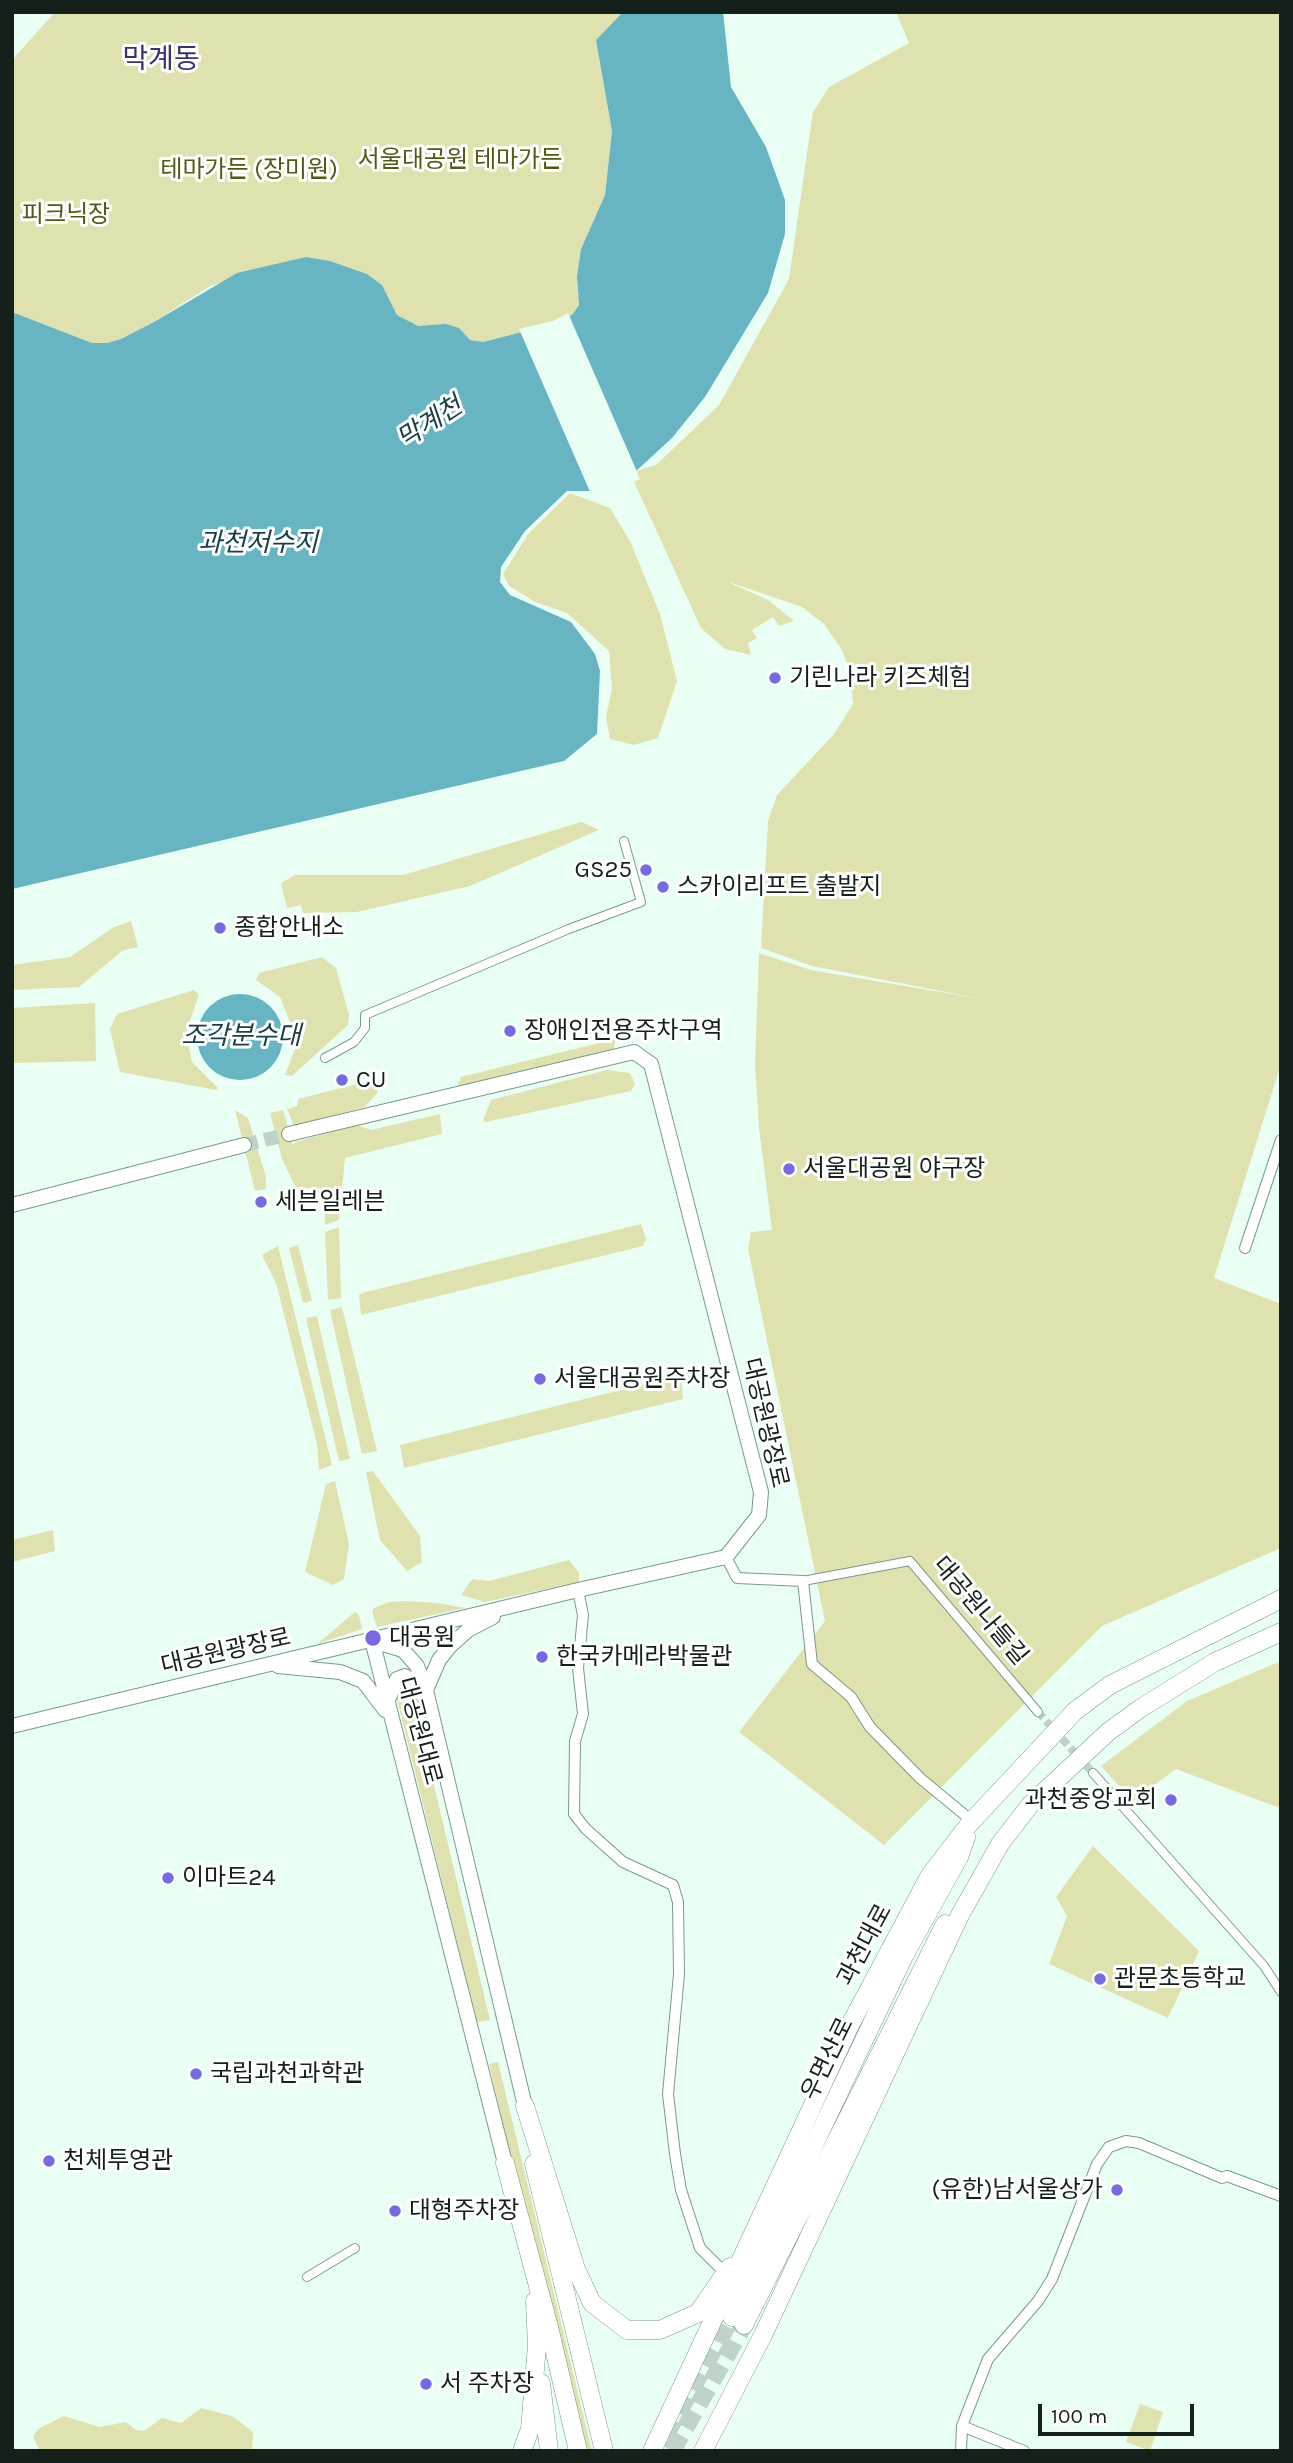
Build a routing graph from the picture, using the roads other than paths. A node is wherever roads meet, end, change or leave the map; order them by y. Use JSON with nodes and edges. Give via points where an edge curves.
{"nodes":[{"id":1,"x":624,"y":841,"type":"dead end"},
{"id":2,"x":325,"y":1058,"type":"dead end"},
{"id":3,"x":289,"y":1134,"type":"tunnel mouth"},
{"id":4,"x":1281,"y":1140,"type":"edge"},
{"id":5,"x":244,"y":1145,"type":"tunnel mouth"},
{"id":6,"x":12,"y":1205,"type":"edge"},
{"id":7,"x":1245,"y":1248,"type":"dead end"},
{"id":8,"x":726,"y":1557,"type":"junction"},
{"id":9,"x":803,"y":1581,"type":"junction"},
{"id":10,"x":578,"y":1590,"type":"junction"},
{"id":11,"x":1281,"y":1599,"type":"edge"},
{"id":12,"x":516,"y":1605,"type":"junction"},
{"id":13,"x":1281,"y":1632,"type":"edge"},
{"id":14,"x":372,"y":1640,"type":"junction"},
{"id":15,"x":270,"y":1665,"type":"junction"},
{"id":16,"x":426,"y":1690,"type":"junction"},
{"id":17,"x":387,"y":1702,"type":"junction"},
{"id":18,"x":432,"y":1710,"type":"junction"},
{"id":19,"x":1038,"y":1712,"type":"tunnel mouth"},
{"id":20,"x":12,"y":1726,"type":"edge"},
{"id":21,"x":398,"y":1737,"type":"junction"},
{"id":22,"x":1093,"y":1773,"type":"tunnel mouth"},
{"id":23,"x":971,"y":1822,"type":"junction"},
{"id":24,"x":1000,"y":1844,"type":"junction"},
{"id":25,"x":1281,"y":1993,"type":"edge"},
{"id":26,"x":526,"y":2106,"type":"junction"},
{"id":27,"x":505,"y":2163,"type":"joint"},
{"id":28,"x":1281,"y":2196,"type":"edge"},
{"id":29,"x":355,"y":2248,"type":"dead end"},
{"id":30,"x":744,"y":2252,"type":"junction"},
{"id":31,"x":534,"y":2273,"type":"junction"},
{"id":32,"x":725,"y":2273,"type":"junction"},
{"id":33,"x":307,"y":2277,"type":"dead end"},
{"id":34,"x":537,"y":2345,"type":"junction"},
{"id":35,"x":962,"y":2426,"type":"junction"},
{"id":36,"x":522,"y":2451,"type":"edge"},
{"id":37,"x":549,"y":2451,"type":"edge"},
{"id":38,"x":578,"y":2451,"type":"edge"},
{"id":39,"x":604,"y":2451,"type":"edge"},
{"id":40,"x":652,"y":2451,"type":"edge"},
{"id":41,"x":703,"y":2451,"type":"edge"},
{"id":42,"x":961,"y":2451,"type":"edge"},
{"id":43,"x":1024,"y":2451,"type":"edge"}],
"edges":[{"from":1,"to":2,"type":"street","via":[[641,902],[365,1016],[365,1028],[354,1042]]},
{"from":3,"to":8,"type":"street","name":"대공원광장로","via":[[634,1052],[651,1064],[761,1492],[759,1515]]},
{"from":4,"to":7,"type":"street"},
{"from":5,"to":6,"type":"street"},
{"from":8,"to":9,"type":"street","name":"대공원나들길","via":[[737,1578]]},
{"from":8,"to":10,"type":"street","name":"대공원광장로"},
{"from":9,"to":19,"type":"street","name":"대공원나들길","via":[[910,1561]]},
{"from":9,"to":23,"type":"street","via":[[812,1664],[851,1698],[870,1727],[911,1769]]},
{"from":10,"to":12,"type":"street","name":"대공원광장로"},
{"from":10,"to":32,"type":"street","via":[[583,1615],[578,1668],[583,1714],[575,1741],[574,1814],[623,1862],[673,1885],[678,1902],[679,1974],[668,2094],[675,2154],[700,2248]]},
{"from":11,"to":23,"type":"highway","name":"과천대로","via":[[1110,1685],[1075,1711]]},
{"from":12,"to":14,"type":"street","name":"대공원광장로"},
{"from":12,"to":16,"type":"street","via":[[468,1630],[450,1646]]},
{"from":13,"to":24,"type":"highway","via":[[1215,1662],[1108,1732],[1030,1805]]},
{"from":14,"to":15,"type":"street","name":"대공원광장로"},
{"from":14,"to":16,"type":"street","name":"대공원대로","via":[[403,1650],[417,1666]]},
{"from":14,"to":17,"type":"street","name":"대공원대로"},
{"from":15,"to":20,"type":"street","name":"대공원광장로"},
{"from":15,"to":21,"type":"street","via":[[340,1672],[363,1681]]},
{"from":16,"to":18,"type":"street","name":"대공원대로"},
{"from":17,"to":18,"type":"street","via":[[397,1679],[405,1676]]},
{"from":17,"to":21,"type":"street","name":"대공원대로"},
{"from":18,"to":26,"type":"street","name":"대공원대로"},
{"from":21,"to":27,"type":"street","name":"대공원대로"},
{"from":22,"to":25,"type":"street","via":[[1264,1966]]},
{"from":23,"to":24,"type":"highway","name":"우면산로","via":[[959,1857],[905,1954],[738,2321],[974,1870]]},
{"from":23,"to":30,"type":"highway","name":"과천대로","via":[[930,1875],[898,1933]]},
{"from":24,"to":41,"type":"highway","via":[[960,1915],[763,2335]]},
{"from":26,"to":32,"type":"highway","via":[[576,2269],[592,2303],[626,2330],[660,2330],[698,2313]]},
{"from":26,"to":39,"type":"highway","via":[[524,2128]]},
{"from":27,"to":31,"type":"highway"},
{"from":28,"to":35,"type":"street","via":[[1222,2178],[1139,2143],[1126,2141],[1110,2147],[1097,2164],[1052,2280],[988,2358]]},
{"from":29,"to":33,"type":"street"},
{"from":30,"to":32,"type":"highway"},
{"from":30,"to":40,"type":"highway","name":"과천대로"},
{"from":31,"to":34,"type":"highway"},
{"from":31,"to":38,"type":"highway"},
{"from":34,"to":36,"type":"highway","via":[[530,2429]]},
{"from":34,"to":37,"type":"highway"},
{"from":35,"to":42,"type":"street"},
{"from":35,"to":43,"type":"street"}]}
